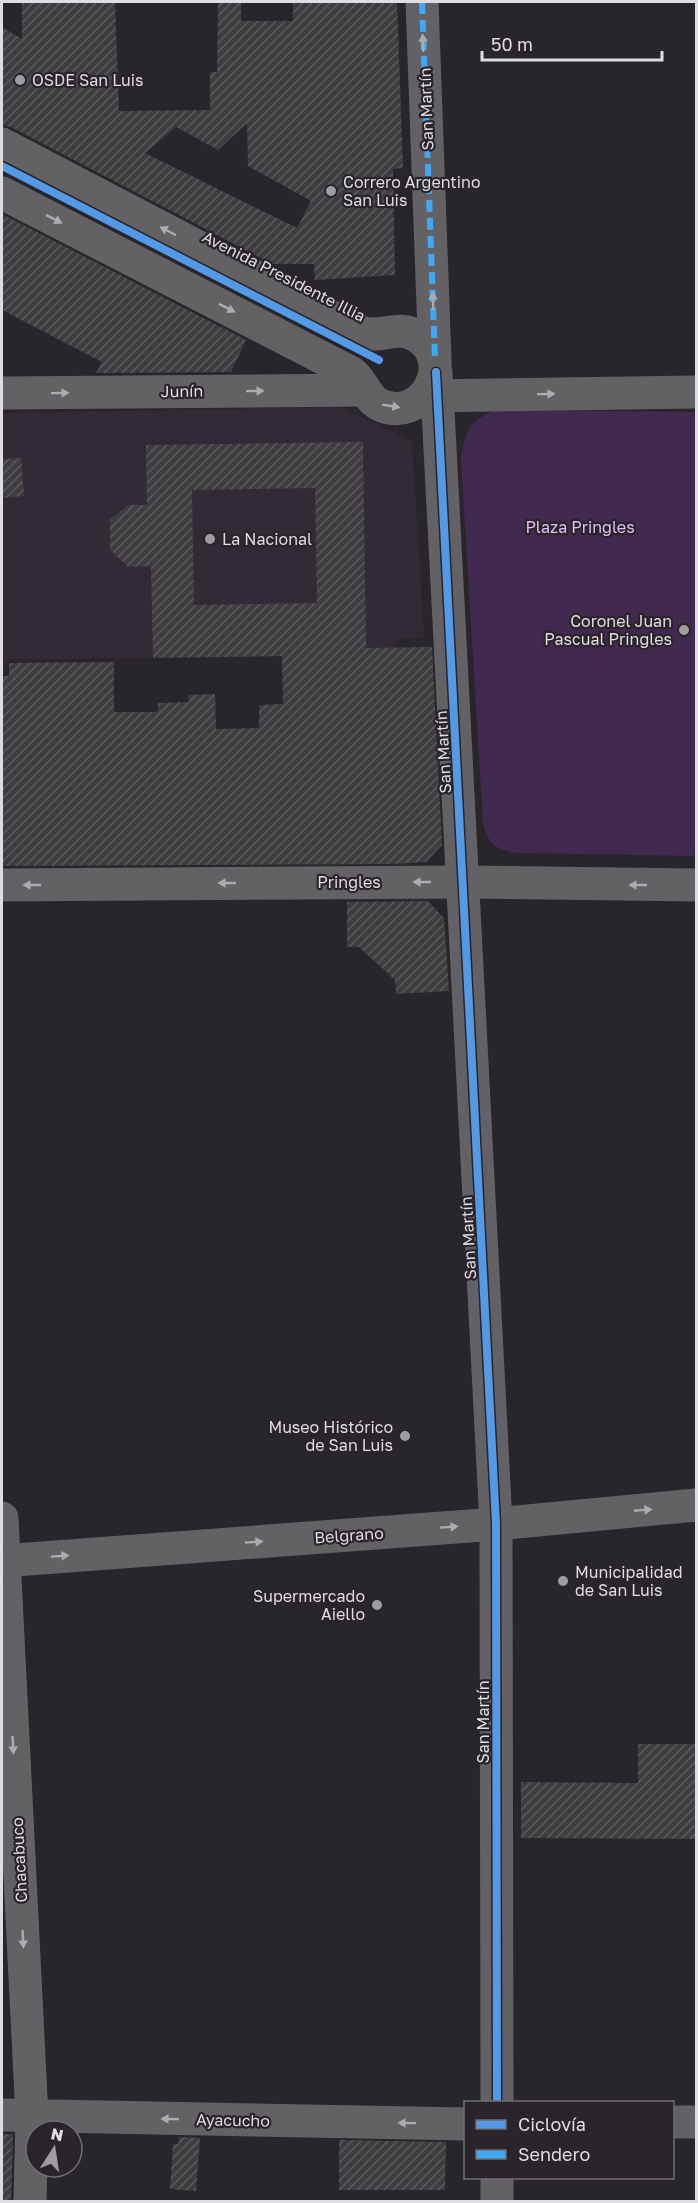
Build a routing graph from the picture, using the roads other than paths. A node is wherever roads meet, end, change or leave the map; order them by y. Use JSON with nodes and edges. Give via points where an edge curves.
{"nodes":[{"id":1,"x":422,"y":2,"type":"edge"},
{"id":2,"x":2,"y":144,"type":"edge"},
{"id":3,"x":2,"y":193,"type":"edge"},
{"id":4,"x":433,"y":381,"type":"junction"},
{"id":5,"x":363,"y":390,"type":"junction"},
{"id":6,"x":696,"y":392,"type":"edge"},
{"id":7,"x":2,"y":393,"type":"edge"},
{"id":8,"x":513,"y":394,"type":"junction"},
{"id":9,"x":441,"y":462,"type":"junction"},
{"id":10,"x":463,"y":882,"type":"junction"},
{"id":11,"x":2,"y":885,"type":"edge"},
{"id":12,"x":696,"y":885,"type":"edge"},
{"id":13,"x":696,"y":1505,"type":"edge"},
{"id":14,"x":2,"y":1518,"type":"edge"},
{"id":15,"x":496,"y":1524,"type":"junction"},
{"id":16,"x":3,"y":1561,"type":"edge"},
{"id":17,"x":497,"y":2101,"type":"edge"},
{"id":18,"x":17,"y":2116,"type":"edge"},
{"id":19,"x":674,"y":2122,"type":"edge"},
{"id":20,"x":696,"y":2122,"type":"edge"},
{"id":21,"x":464,"y":2124,"type":"edge"},
{"id":22,"x":497,"y":2179,"type":"edge"},
{"id":23,"x":30,"y":2202,"type":"edge"},
{"id":24,"x":497,"y":2202,"type":"edge"}],
"edges":[{"from":4,"to":1,"type":"street","name":"San Martín","one_way":true},
{"from":4,"to":2,"type":"street","name":"Avenida Presidente Illia","one_way":true,"via":[[426,343],[416,335],[397,330],[361,332]]},
{"from":3,"to":5,"type":"street","one_way":true,"via":[[352,373]]},
{"from":5,"to":4,"type":"street","one_way":true,"via":[[377,403],[409,406]]},
{"from":4,"to":8,"type":"street"},
{"from":4,"to":9,"type":"street","name":"San Martín"},
{"from":7,"to":5,"type":"street","name":"Junín","one_way":true},
{"from":8,"to":6,"type":"street","one_way":true},
{"from":8,"to":9,"type":"street","via":[[485,403],[470,414],[458,428]]},
{"from":9,"to":10,"type":"street","name":"San Martín"},
{"from":10,"to":11,"type":"street","name":"Pringles","one_way":true},
{"from":12,"to":10,"type":"street","name":"Pringles","one_way":true},
{"from":10,"to":15,"type":"street","name":"San Martín"},
{"from":15,"to":13,"type":"street","name":"Belgrano","one_way":true},
{"from":14,"to":16,"type":"street","name":"Chacabuco"},
{"from":16,"to":15,"type":"street","name":"Belgrano","one_way":true},
{"from":15,"to":17,"type":"street","name":"San Martín"},
{"from":16,"to":18,"type":"street","name":"Chacabuco","one_way":true},
{"from":21,"to":18,"type":"street","name":"Ayacucho","one_way":true},
{"from":18,"to":23,"type":"street","name":"Chacabuco"},
{"from":19,"to":20,"type":"street"},
{"from":22,"to":24,"type":"street"}]}
